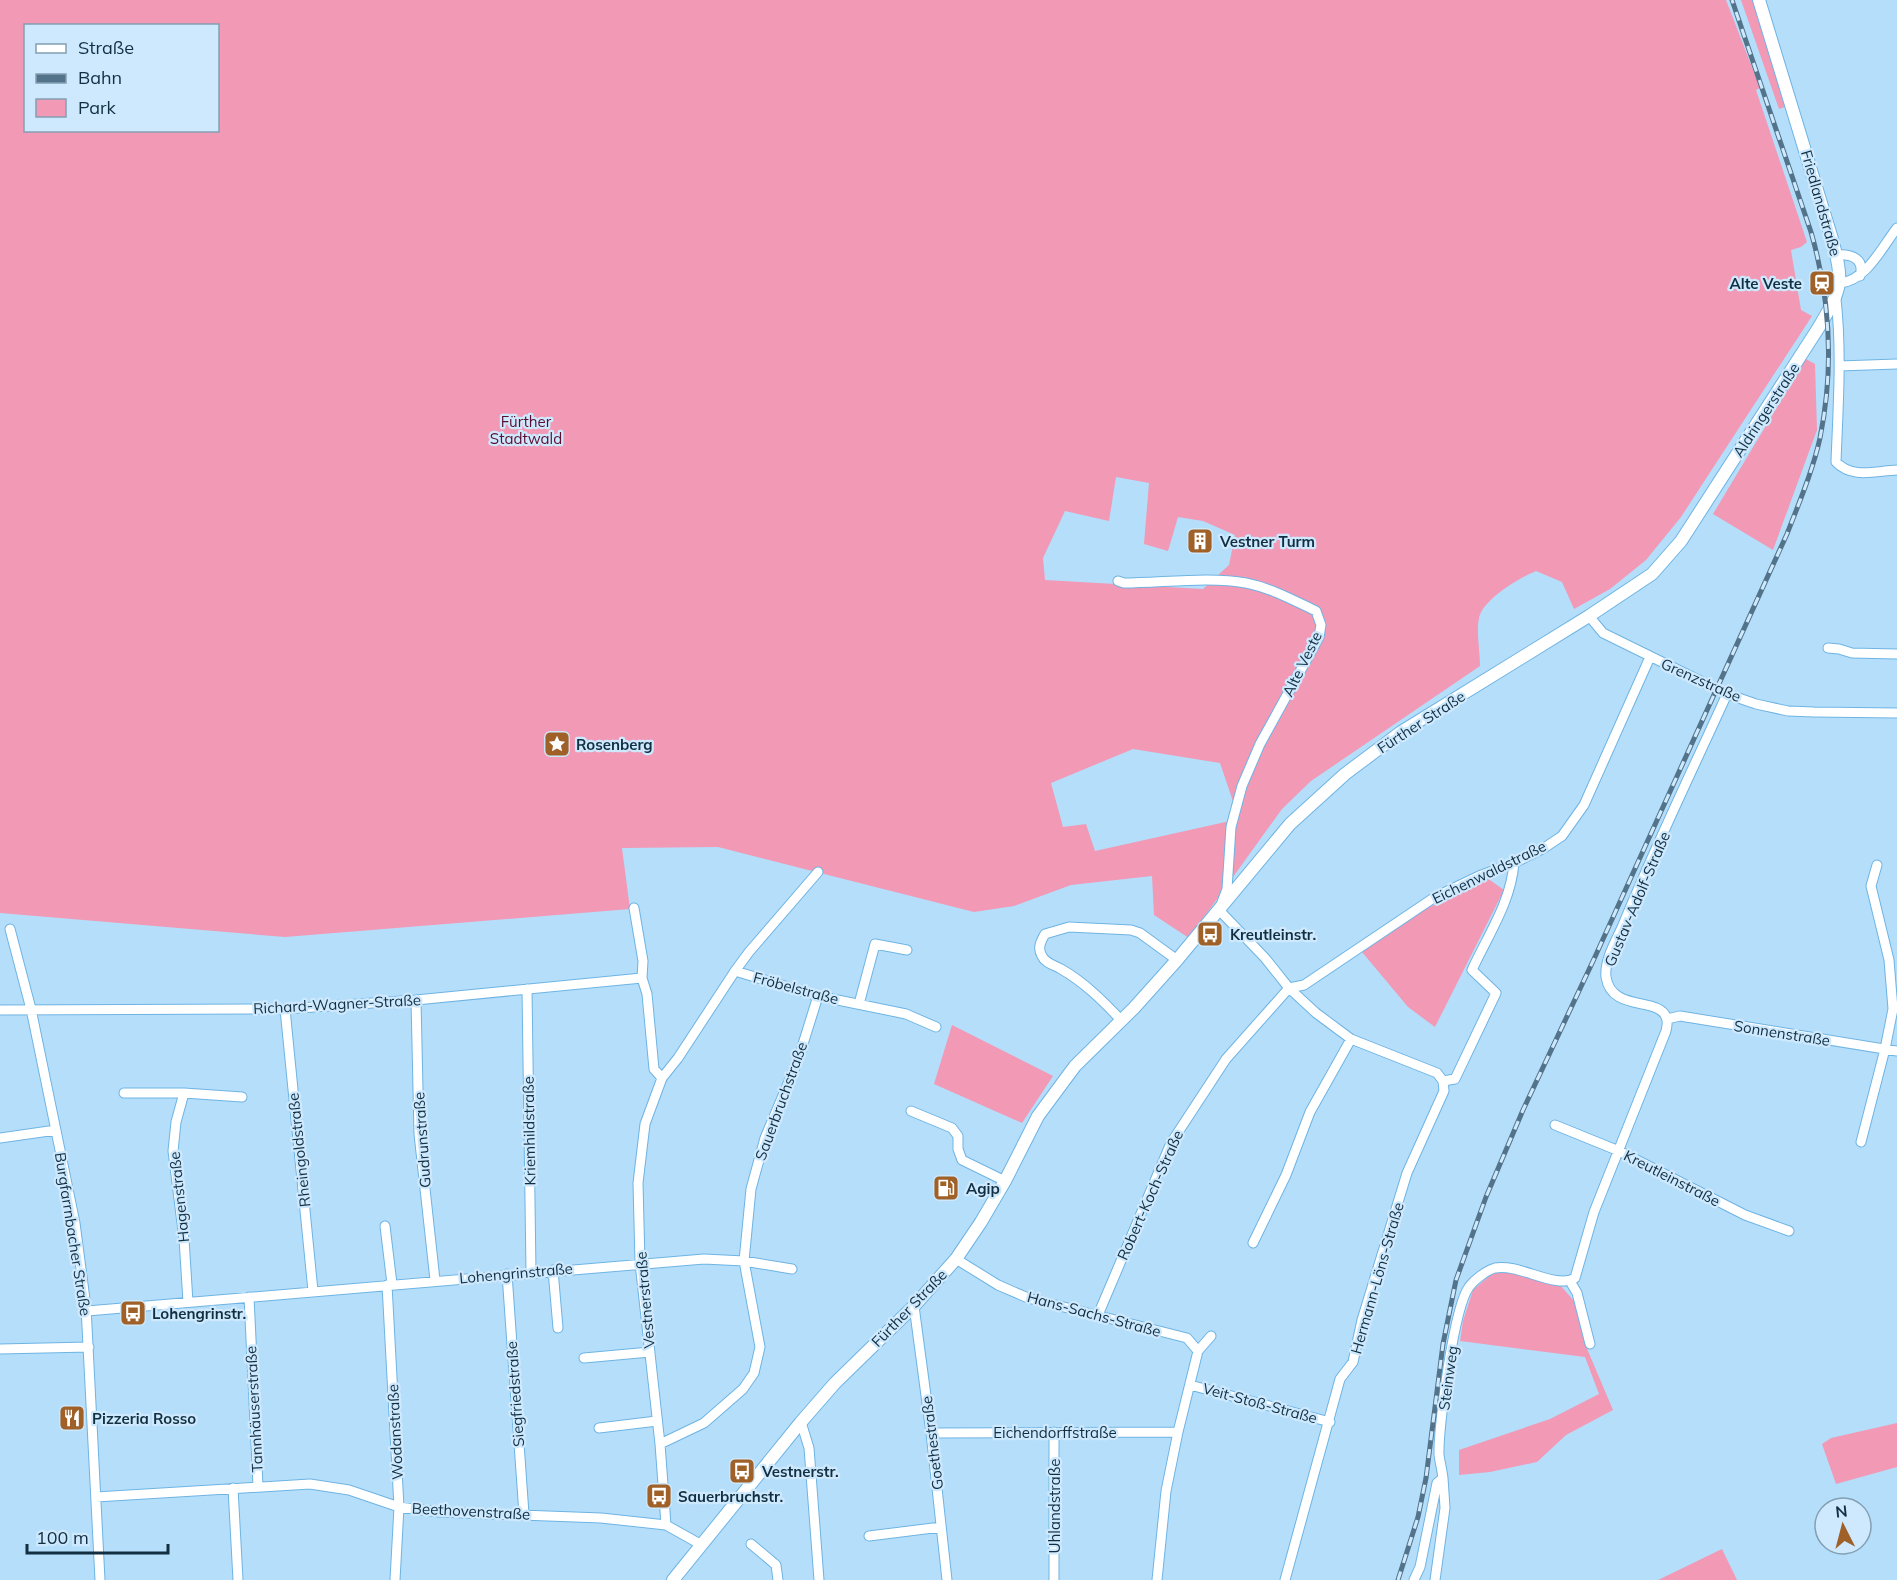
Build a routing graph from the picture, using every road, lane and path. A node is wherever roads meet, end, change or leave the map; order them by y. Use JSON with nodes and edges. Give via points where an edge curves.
{"nodes":[{"id":1,"x":1759,"y":0,"type":"edge"},
{"id":2,"x":1897,"y":228,"type":"edge"},
{"id":3,"x":1880,"y":250,"type":"junction"},
{"id":4,"x":1837,"y":255,"type":"junction"},
{"id":5,"x":1856,"y":258,"type":"junction"},
{"id":6,"x":1860,"y":276,"type":"junction"},
{"id":7,"x":1840,"y":283,"type":"junction"},
{"id":8,"x":1836,"y":299,"type":"junction"},
{"id":9,"x":1897,"y":364,"type":"edge"},
{"id":10,"x":1839,"y":366,"type":"junction"},
{"id":11,"x":1897,"y":470,"type":"edge"},
{"id":12,"x":1696,"y":519,"type":"joint"},
{"id":13,"x":1118,"y":581,"type":"dead end"},
{"id":14,"x":1589,"y":616,"type":"junction"},
{"id":15,"x":1828,"y":648,"type":"dead end"},
{"id":16,"x":1897,"y":654,"type":"edge"},
{"id":17,"x":1650,"y":657,"type":"junction"},
{"id":18,"x":1727,"y":694,"type":"junction"},
{"id":19,"x":1897,"y":713,"type":"edge"},
{"id":20,"x":1514,"y":862,"type":"junction"},
{"id":21,"x":1877,"y":864,"type":"dead end"},
{"id":22,"x":818,"y":872,"type":"dead end"},
{"id":23,"x":634,"y":908,"type":"dead end"},
{"id":24,"x":1219,"y":910,"type":"junction"},
{"id":25,"x":10,"y":929,"type":"dead end"},
{"id":26,"x":907,"y":950,"type":"dead end"},
{"id":27,"x":1177,"y":960,"type":"junction"},
{"id":28,"x":1340,"y":960,"type":"joint"},
{"id":29,"x":735,"y":971,"type":"junction"},
{"id":30,"x":642,"y":978,"type":"junction"},
{"id":31,"x":1289,"y":988,"type":"junction"},
{"id":32,"x":527,"y":989,"type":"junction"},
{"id":33,"x":818,"y":996,"type":"junction"},
{"id":34,"x":416,"y":1000,"type":"junction"},
{"id":35,"x":859,"y":1004,"type":"junction"},
{"id":36,"x":31,"y":1009,"type":"junction"},
{"id":37,"x":285,"y":1009,"type":"junction"},
{"id":38,"x":0,"y":1010,"type":"edge"},
{"id":39,"x":1667,"y":1019,"type":"junction"},
{"id":40,"x":1121,"y":1020,"type":"junction"},
{"id":41,"x":936,"y":1027,"type":"dead end"},
{"id":42,"x":1351,"y":1039,"type":"junction"},
{"id":43,"x":1885,"y":1049,"type":"junction"},
{"id":44,"x":1897,"y":1051,"type":"edge"},
{"id":45,"x":662,"y":1078,"type":"junction"},
{"id":46,"x":1443,"y":1081,"type":"junction"},
{"id":47,"x":124,"y":1093,"type":"dead end"},
{"id":48,"x":184,"y":1093,"type":"junction"},
{"id":49,"x":242,"y":1097,"type":"dead end"},
{"id":50,"x":911,"y":1111,"type":"dead end"},
{"id":51,"x":1555,"y":1125,"type":"dead end"},
{"id":52,"x":56,"y":1130,"type":"junction"},
{"id":53,"x":0,"y":1138,"type":"edge"},
{"id":54,"x":1861,"y":1142,"type":"dead end"},
{"id":55,"x":1619,"y":1151,"type":"junction"},
{"id":56,"x":1005,"y":1181,"type":"junction"},
{"id":57,"x":385,"y":1226,"type":"dead end"},
{"id":58,"x":1789,"y":1231,"type":"dead end"},
{"id":59,"x":1253,"y":1243,"type":"dead end"},
{"id":60,"x":956,"y":1259,"type":"junction"},
{"id":61,"x":744,"y":1261,"type":"junction"},
{"id":62,"x":640,"y":1263,"type":"junction"},
{"id":63,"x":792,"y":1269,"type":"dead end"},
{"id":64,"x":553,"y":1270,"type":"junction"},
{"id":65,"x":531,"y":1272,"type":"junction"},
{"id":66,"x":507,"y":1274,"type":"junction"},
{"id":67,"x":1573,"y":1279,"type":"junction"},
{"id":68,"x":435,"y":1280,"type":"junction"},
{"id":69,"x":389,"y":1285,"type":"junction"},
{"id":70,"x":313,"y":1291,"type":"junction"},
{"id":71,"x":249,"y":1297,"type":"junction"},
{"id":72,"x":188,"y":1302,"type":"junction"},
{"id":73,"x":914,"y":1306,"type":"junction"},
{"id":74,"x":87,"y":1311,"type":"junction"},
{"id":75,"x":1098,"y":1315,"type":"junction"},
{"id":76,"x":558,"y":1328,"type":"dead end"},
{"id":77,"x":1211,"y":1336,"type":"dead end"},
{"id":78,"x":1590,"y":1344,"type":"dead end"},
{"id":79,"x":89,"y":1347,"type":"junction"},
{"id":80,"x":0,"y":1349,"type":"edge"},
{"id":81,"x":1198,"y":1351,"type":"junction"},
{"id":82,"x":650,"y":1352,"type":"junction"},
{"id":83,"x":584,"y":1358,"type":"dead end"},
{"id":84,"x":1190,"y":1385,"type":"junction"},
{"id":85,"x":657,"y":1421,"type":"junction"},
{"id":86,"x":801,"y":1422,"type":"junction"},
{"id":87,"x":1330,"y":1422,"type":"junction"},
{"id":88,"x":599,"y":1428,"type":"dead end"},
{"id":89,"x":1053,"y":1432,"type":"junction"},
{"id":90,"x":1178,"y":1432,"type":"junction"},
{"id":91,"x":931,"y":1433,"type":"junction"},
{"id":92,"x":660,"y":1444,"type":"junction"},
{"id":93,"x":1443,"y":1478,"type":"junction"},
{"id":94,"x":258,"y":1486,"type":"junction"},
{"id":95,"x":232,"y":1488,"type":"junction"},
{"id":96,"x":96,"y":1497,"type":"junction"},
{"id":97,"x":399,"y":1507,"type":"junction"},
{"id":98,"x":524,"y":1514,"type":"junction"},
{"id":99,"x":666,"y":1525,"type":"junction"},
{"id":100,"x":941,"y":1527,"type":"junction"},
{"id":101,"x":869,"y":1536,"type":"dead end"},
{"id":102,"x":700,"y":1544,"type":"junction"},
{"id":103,"x":751,"y":1544,"type":"dead end"},
{"id":104,"x":1420,"y":1567,"type":"junction"},
{"id":105,"x":1435,"y":1575,"type":"edge"},
{"id":106,"x":100,"y":1580,"type":"edge"},
{"id":107,"x":238,"y":1580,"type":"edge"},
{"id":108,"x":395,"y":1580,"type":"edge"},
{"id":109,"x":673,"y":1580,"type":"edge"},
{"id":110,"x":778,"y":1580,"type":"edge"},
{"id":111,"x":819,"y":1580,"type":"edge"},
{"id":112,"x":947,"y":1580,"type":"edge"},
{"id":113,"x":1054,"y":1580,"type":"edge"},
{"id":114,"x":1157,"y":1580,"type":"edge"},
{"id":115,"x":1285,"y":1580,"type":"edge"},
{"id":116,"x":1414,"y":1580,"type":"edge"}],
"edges":[{"from":1,"to":4,"type":"main road","name":"Friedlandstraße"},
{"from":2,"to":3,"type":"street"},
{"from":3,"to":5,"type":"street"},
{"from":3,"to":6,"type":"street"},
{"from":4,"to":5,"type":"street"},
{"from":4,"to":7,"type":"main road","name":"Friedlandstraße"},
{"from":5,"to":6,"type":"street","via":[[1862,266]]},
{"from":6,"to":7,"type":"street"},
{"from":7,"to":8,"type":"main road","name":"Friedlandstraße"},
{"from":8,"to":10,"type":"street","name":"Friedlandstraße"},
{"from":8,"to":12,"type":"main road","name":"Aldringerstraße"},
{"from":9,"to":10,"type":"street"},
{"from":10,"to":11,"type":"street","name":"Friedlandstraße","via":[[1836,462],[1854,473]]},
{"from":12,"to":14,"type":"main road","name":"Fürther Straße","via":[[1652,574]]},
{"from":13,"to":24,"type":"street","name":"Alte Veste","via":[[1245,583],[1272,590],[1316,611],[1321,625],[1319,637],[1260,744],[1242,786],[1231,827],[1227,890]]},
{"from":14,"to":17,"type":"street","name":"Grenzstraße","via":[[1603,633]]},
{"from":14,"to":24,"type":"main road","name":"Fürther Straße","via":[[1401,732],[1345,774],[1290,824]]},
{"from":15,"to":16,"type":"street"},
{"from":17,"to":18,"type":"street","name":"Grenzstraße"},
{"from":17,"to":20,"type":"street","name":"Eichenwaldstraße","via":[[1574,822],[1544,848]]},
{"from":18,"to":19,"type":"street","name":"Grenzstraße","via":[[1788,711]]},
{"from":18,"to":39,"type":"street","name":"Gustav-Adolf-Straße","via":[[1634,899],[1606,975],[1618,998],[1658,1010]]},
{"from":20,"to":28,"type":"street","name":"Eichenwaldstraße","via":[[1435,897]]},
{"from":20,"to":46,"type":"street","via":[[1513,883],[1472,970],[1496,993],[1455,1079]]},
{"from":21,"to":43,"type":"street","via":[[1871,886],[1889,960],[1893,1010]]},
{"from":22,"to":29,"type":"street","name":"Vestnerstraße"},
{"from":23,"to":30,"type":"street"},
{"from":24,"to":27,"type":"main road","name":"Fürther Straße"},
{"from":24,"to":31,"type":"street"},
{"from":25,"to":36,"type":"street","name":"Burgfarrnbacher Straße"},
{"from":26,"to":35,"type":"street","name":"Fröbelstraße","via":[[875,944]]},
{"from":27,"to":40,"type":"main road","name":"Fürther Straße"},
{"from":27,"to":40,"type":"street","via":[[1131,930],[1069,927],[1045,934],[1040,951],[1046,962],[1098,996]]},
{"from":28,"to":31,"type":"street","name":"Robert-Koch-Straße","via":[[1304,985]]},
{"from":29,"to":33,"type":"street","name":"Fröbelstraße"},
{"from":29,"to":45,"type":"street","name":"Vestnerstraße"},
{"from":30,"to":32,"type":"street","name":"Richard-Wagner-Straße"},
{"from":30,"to":45,"type":"street","via":[[654,1069]]},
{"from":31,"to":42,"type":"street"},
{"from":31,"to":75,"type":"street","name":"Robert-Koch-Straße","via":[[1226,1059],[1171,1143]]},
{"from":32,"to":34,"type":"street","name":"Richard-Wagner-Straße"},
{"from":32,"to":65,"type":"street","name":"Kriemhildstraße"},
{"from":33,"to":35,"type":"street","name":"Fröbelstraße"},
{"from":33,"to":61,"type":"street","name":"Sauerbruchstraße","via":[[798,1060],[765,1138],[751,1189]]},
{"from":34,"to":37,"type":"street","name":"Richard-Wagner-Straße"},
{"from":34,"to":68,"type":"street","name":"Gudrunstraße","via":[[419,1134]]},
{"from":35,"to":41,"type":"street","name":"Fröbelstraße","via":[[906,1014]]},
{"from":36,"to":37,"type":"street","name":"Richard-Wagner-Straße"},
{"from":36,"to":38,"type":"street","name":"Richard-Wagner-Straße"},
{"from":36,"to":52,"type":"street","name":"Burgfarrnbacher Straße"},
{"from":37,"to":70,"type":"street","name":"Rheingoldstraße"},
{"from":39,"to":43,"type":"street","name":"Sonnenstraße","via":[[1680,1016]]},
{"from":39,"to":55,"type":"street","via":[[1666,1031]]},
{"from":40,"to":56,"type":"main road","name":"Fürther Straße","via":[[1075,1066],[1038,1116]]},
{"from":42,"to":46,"type":"street","via":[[1437,1073]]},
{"from":42,"to":59,"type":"street","via":[[1310,1112],[1286,1175]]},
{"from":43,"to":44,"type":"street","name":"Sonnenstraße"},
{"from":43,"to":54,"type":"street"},
{"from":45,"to":62,"type":"street","name":"Vestnerstraße","via":[[645,1124],[638,1183]]},
{"from":46,"to":87,"type":"street","name":"Hermann-Löns-Straße","via":[[1444,1091],[1407,1173],[1353,1362],[1340,1379]]},
{"from":47,"to":48,"type":"street"},
{"from":48,"to":49,"type":"street"},
{"from":48,"to":72,"type":"street","name":"Hagenstraße","via":[[173,1151]]},
{"from":50,"to":56,"type":"street","via":[[952,1128],[958,1136],[962,1160]]},
{"from":51,"to":55,"type":"street","name":"Kreutleinstraße"},
{"from":52,"to":53,"type":"street"},
{"from":52,"to":74,"type":"street","name":"Burgfarrnbacher Straße","via":[[75,1223]]},
{"from":55,"to":58,"type":"street","name":"Kreutleinstraße","via":[[1745,1215]]},
{"from":55,"to":67,"type":"street"},
{"from":56,"to":60,"type":"main road","name":"Fürther Straße"},
{"from":57,"to":69,"type":"street"},
{"from":60,"to":73,"type":"main road","name":"Fürther Straße"},
{"from":60,"to":75,"type":"street","name":"Hans-Sachs-Straße","via":[[998,1285],[1029,1298]]},
{"from":61,"to":62,"type":"street","name":"Lohengrinstraße"},
{"from":61,"to":63,"type":"street","name":"Lohengrinstraße"},
{"from":61,"to":92,"type":"street","name":"Sauerbruchstraße","via":[[760,1347],[754,1373],[743,1389],[704,1423]]},
{"from":62,"to":64,"type":"street","name":"Lohengrinstraße"},
{"from":62,"to":82,"type":"street","name":"Vestnerstraße"},
{"from":64,"to":65,"type":"street","name":"Lohengrinstraße"},
{"from":64,"to":76,"type":"street"},
{"from":65,"to":66,"type":"street","name":"Lohengrinstraße"},
{"from":66,"to":68,"type":"street","name":"Lohengrinstraße"},
{"from":66,"to":98,"type":"street","name":"Siegfriedstraße"},
{"from":67,"to":78,"type":"street"},
{"from":67,"to":93,"type":"street","name":"Steinweg","via":[[1560,1281],[1511,1267],[1493,1268],[1468,1287],[1455,1331],[1443,1411],[1439,1455]]},
{"from":68,"to":69,"type":"street","name":"Lohengrinstraße"},
{"from":69,"to":70,"type":"street","name":"Lohengrinstraße"},
{"from":69,"to":97,"type":"street","name":"Wodanstraße"},
{"from":70,"to":71,"type":"street","name":"Lohengrinstraße"},
{"from":71,"to":72,"type":"street","name":"Lohengrinstraße"},
{"from":71,"to":94,"type":"street","name":"Tannhäuserstraße"},
{"from":72,"to":74,"type":"street","name":"Lohengrinstraße"},
{"from":73,"to":86,"type":"main road","name":"Fürther Straße"},
{"from":73,"to":91,"type":"street","name":"Goethestraße"},
{"from":74,"to":79,"type":"street","name":"Burgfarrnbacher Straße"},
{"from":75,"to":81,"type":"street","name":"Hans-Sachs-Straße","via":[[1187,1338]]},
{"from":77,"to":81,"type":"street"},
{"from":79,"to":80,"type":"street"},
{"from":79,"to":96,"type":"street","name":"Burgfarrnbacher Straße"},
{"from":81,"to":84,"type":"street"},
{"from":82,"to":83,"type":"street"},
{"from":82,"to":85,"type":"street","name":"Vestnerstraße"},
{"from":84,"to":87,"type":"street","name":"Veit-Stoß-Straße"},
{"from":84,"to":90,"type":"street"},
{"from":85,"to":88,"type":"street"},
{"from":85,"to":92,"type":"street","name":"Vestnerstraße"},
{"from":86,"to":102,"type":"main road","name":"Fürther Straße"},
{"from":86,"to":111,"type":"street","via":[[809,1448]]},
{"from":87,"to":115,"type":"street","name":"Hermann-Löns-Straße"},
{"from":89,"to":90,"type":"street","name":"Eichendorffstraße"},
{"from":89,"to":91,"type":"street","name":"Eichendorffstraße"},
{"from":89,"to":113,"type":"street","name":"Uhlandstraße"},
{"from":90,"to":114,"type":"street","via":[[1166,1491]]},
{"from":91,"to":100,"type":"street","name":"Goethestraße"},
{"from":92,"to":99,"type":"street","name":"Vestnerstraße"},
{"from":93,"to":104,"type":"street","name":"Steinweg","via":[[1437,1483]]},
{"from":93,"to":105,"type":"street","via":[[1445,1508]]},
{"from":94,"to":95,"type":"street","name":"Beethovenstraße"},
{"from":94,"to":97,"type":"street","name":"Beethovenstraße","via":[[310,1484]]},
{"from":95,"to":96,"type":"street","name":"Beethovenstraße"},
{"from":95,"to":107,"type":"street"},
{"from":96,"to":106,"type":"street","name":"Burgfarrnbacher Straße"},
{"from":97,"to":98,"type":"street","name":"Beethovenstraße"},
{"from":97,"to":108,"type":"street","name":"Wodanstraße"},
{"from":98,"to":99,"type":"street","name":"Beethovenstraße"},
{"from":99,"to":102,"type":"street","name":"Beethovenstraße"},
{"from":100,"to":101,"type":"street"},
{"from":100,"to":112,"type":"street","name":"Goethestraße"},
{"from":102,"to":109,"type":"main road","name":"Fürther Straße"},
{"from":103,"to":110,"type":"street","via":[[776,1565]]},
{"from":104,"to":105,"type":"street"},
{"from":104,"to":116,"type":"street","name":"Steinweg"}]}
